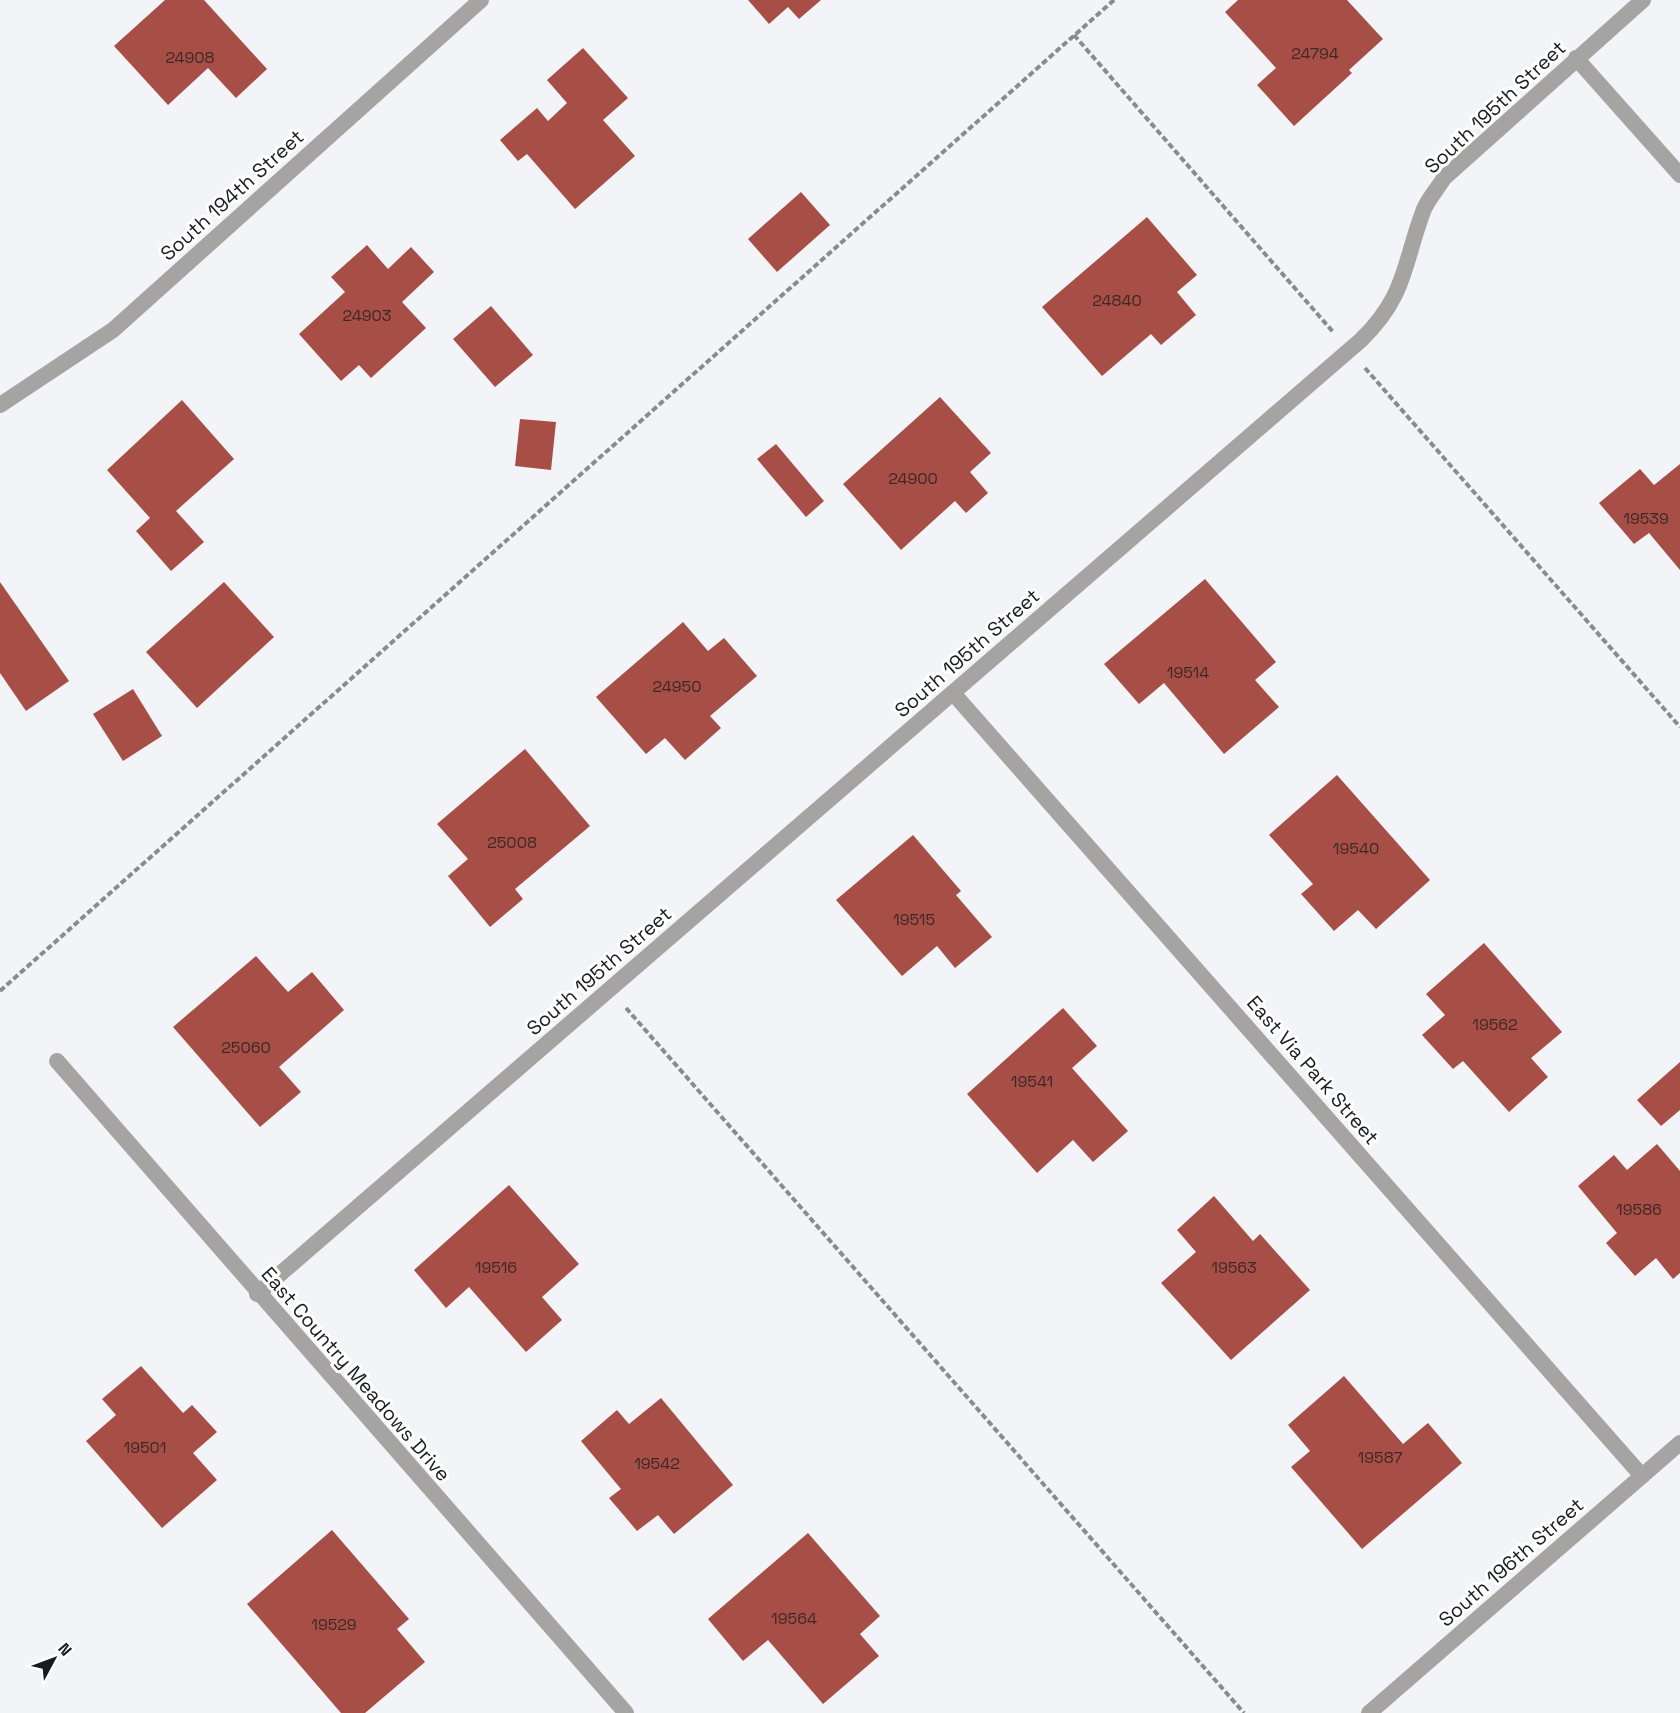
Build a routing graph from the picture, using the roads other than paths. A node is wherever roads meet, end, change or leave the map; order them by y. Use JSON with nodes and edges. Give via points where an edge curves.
{"nodes":[{"id":1,"x":481,"y":0,"type":"edge"},
{"id":2,"x":1643,"y":0,"type":"edge"},
{"id":3,"x":1576,"y":58,"type":"junction"},
{"id":4,"x":1680,"y":175,"type":"edge"},
{"id":5,"x":0,"y":405,"type":"edge"},
{"id":6,"x":953,"y":693,"type":"junction"},
{"id":7,"x":57,"y":1061,"type":"dead end"},
{"id":8,"x":257,"y":1294,"type":"junction"},
{"id":9,"x":1680,"y":1443,"type":"edge"},
{"id":10,"x":1642,"y":1476,"type":"junction"},
{"id":11,"x":626,"y":1713,"type":"edge"},
{"id":12,"x":1369,"y":1713,"type":"edge"}],
"edges":[{"from":1,"to":5,"type":"street","name":"South 194th Street","via":[[113,330]]},
{"from":2,"to":3,"type":"street","name":"South 195th Street"},
{"from":3,"to":4,"type":"street"},
{"from":3,"to":6,"type":"street","name":"South 195th Street","via":[[1444,178],[1425,207],[1396,296],[1383,319]]},
{"from":6,"to":8,"type":"street","name":"South 195th Street"},
{"from":6,"to":10,"type":"street","name":"East Via Park Street"},
{"from":7,"to":8,"type":"street","name":"East Country Meadows Drive"},
{"from":8,"to":11,"type":"street","name":"East Country Meadows Drive"},
{"from":9,"to":10,"type":"street","name":"South 196th Street"},
{"from":10,"to":12,"type":"street","name":"South 196th Street"}]}
